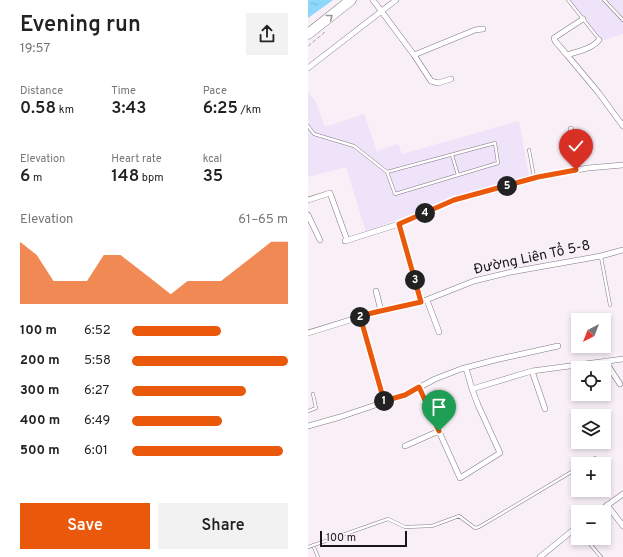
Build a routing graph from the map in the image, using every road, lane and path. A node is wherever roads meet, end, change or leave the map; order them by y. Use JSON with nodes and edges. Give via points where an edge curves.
{"nodes":[{"id":1,"x":352,"y":0,"type":"edge"},
{"id":2,"x":373,"y":0,"type":"edge"},
{"id":3,"x":396,"y":0,"type":"edge"},
{"id":4,"x":568,"y":0,"type":"edge"},
{"id":5,"x":604,"y":0,"type":"edge"},
{"id":6,"x":381,"y":11,"type":"junction"},
{"id":7,"x":583,"y":19,"type":"junction"},
{"id":8,"x":623,"y":20,"type":"edge"},
{"id":9,"x":483,"y":29,"type":"dead end"},
{"id":10,"x":311,"y":38,"type":"edge"},
{"id":11,"x":599,"y":40,"type":"joint"},
{"id":12,"x":308,"y":46,"type":"edge"},
{"id":13,"x":414,"y":55,"type":"junction"},
{"id":14,"x":567,"y":55,"type":"junction"},
{"id":15,"x":308,"y":68,"type":"edge"},
{"id":16,"x":451,"y":79,"type":"dead end"},
{"id":17,"x":308,"y":126,"type":"edge"},
{"id":18,"x":623,"y":126,"type":"edge"},
{"id":19,"x":571,"y":129,"type":"dead end"},
{"id":20,"x":529,"y":150,"type":"dead end"},
{"id":21,"x":452,"y":155,"type":"junction"},
{"id":22,"x":623,"y":165,"type":"edge"},
{"id":23,"x":576,"y":170,"type":"junction"},
{"id":24,"x":387,"y":172,"type":"junction"},
{"id":25,"x":458,"y":175,"type":"junction"},
{"id":26,"x":534,"y":178,"type":"junction"},
{"id":27,"x":308,"y":200,"type":"edge"},
{"id":28,"x":308,"y":215,"type":"edge"},
{"id":29,"x":399,"y":224,"type":"junction"},
{"id":30,"x":320,"y":240,"type":"dead end"},
{"id":31,"x":623,"y":250,"type":"edge"},
{"id":32,"x":601,"y":256,"type":"junction"},
{"id":33,"x":376,"y":290,"type":"dead end"},
{"id":34,"x":427,"y":300,"type":"junction"},
{"id":35,"x":421,"y":302,"type":"junction"},
{"id":36,"x":610,"y":305,"type":"dead end"},
{"id":37,"x":381,"y":311,"type":"junction"},
{"id":38,"x":360,"y":316,"type":"junction"},
{"id":39,"x":439,"y":332,"type":"dead end"},
{"id":40,"x":308,"y":333,"type":"edge"},
{"id":41,"x":558,"y":346,"type":"dead end"},
{"id":42,"x":623,"y":358,"type":"edge"},
{"id":43,"x":605,"y":361,"type":"edge"},
{"id":44,"x":571,"y":366,"type":"edge"},
{"id":45,"x":466,"y":368,"type":"junction"},
{"id":46,"x":611,"y":370,"type":"edge"},
{"id":47,"x":532,"y":371,"type":"junction"},
{"id":48,"x":620,"y":384,"type":"dead end"},
{"id":49,"x":419,"y":387,"type":"junction"},
{"id":50,"x":472,"y":389,"type":"junction"},
{"id":51,"x":313,"y":394,"type":"dead end"},
{"id":52,"x":384,"y":401,"type":"junction"},
{"id":53,"x":545,"y":409,"type":"dead end"},
{"id":54,"x":308,"y":411,"type":"edge"},
{"id":55,"x":308,"y":426,"type":"edge"},
{"id":56,"x":439,"y":431,"type":"junction"},
{"id":57,"x":405,"y":446,"type":"dead end"},
{"id":58,"x":571,"y":472,"type":"edge"},
{"id":59,"x":623,"y":494,"type":"edge"},
{"id":60,"x":607,"y":505,"type":"edge"},
{"id":61,"x":611,"y":510,"type":"edge"},
{"id":62,"x":623,"y":526,"type":"edge"},
{"id":63,"x":571,"y":532,"type":"edge"},
{"id":64,"x":312,"y":545,"type":"junction"},
{"id":65,"x":591,"y":545,"type":"edge"},
{"id":66,"x":308,"y":547,"type":"edge"},
{"id":67,"x":318,"y":557,"type":"edge"},
{"id":68,"x":540,"y":557,"type":"edge"},
{"id":69,"x":601,"y":557,"type":"edge"}],
"edges":[{"from":10,"to":1,"type":"highway","one_way":true},
{"from":2,"to":6,"type":"street"},
{"from":3,"to":6,"type":"street"},
{"from":4,"to":7,"type":"lane"},
{"from":5,"to":8,"type":"lane"},
{"from":6,"to":13,"type":"street"},
{"from":6,"to":15,"type":"street"},
{"from":7,"to":11,"type":"lane"},
{"from":7,"to":14,"type":"street","via":[[554,38]]},
{"from":9,"to":13,"type":"street"},
{"from":10,"to":12,"type":"path"},
{"from":11,"to":14,"type":"street","via":[[592,46]]},
{"from":13,"to":16,"type":"street","via":[[431,81],[438,83]]},
{"from":14,"to":18,"type":"street"},
{"from":17,"to":24,"type":"lane","via":[[314,134],[354,146]]},
{"from":19,"to":23,"type":"street"},
{"from":20,"to":26,"type":"lane"},
{"from":21,"to":24,"type":"lane"},
{"from":21,"to":25,"type":"lane"},
{"from":21,"to":25,"type":"lane","via":[[495,143],[498,163]]},
{"from":22,"to":23,"type":"street"},
{"from":23,"to":26,"type":"street"},
{"from":24,"to":25,"type":"lane","via":[[395,194]]},
{"from":26,"to":29,"type":"street","via":[[454,200]]},
{"from":27,"to":29,"type":"street","via":[[330,193],[346,240]]},
{"from":28,"to":30,"type":"street"},
{"from":29,"to":35,"type":"street"},
{"from":31,"to":32,"type":"street","name":"Đường Liên Tổ 5-8"},
{"from":32,"to":34,"type":"street","name":"Đường Liên Tổ 5-8","via":[[474,281]]},
{"from":32,"to":36,"type":"lane"},
{"from":33,"to":37,"type":"street"},
{"from":34,"to":35,"type":"street","name":"Đường Liên Tổ 5-8"},
{"from":34,"to":39,"type":"street"},
{"from":35,"to":37,"type":"street","name":"Đường Liên Tổ 5-8"},
{"from":37,"to":38,"type":"street","name":"Đường Liên Tổ 5-8"},
{"from":38,"to":40,"type":"street","name":"Đường Liên Tổ 5-8"},
{"from":38,"to":52,"type":"street"},
{"from":41,"to":45,"type":"street"},
{"from":42,"to":43,"type":"street"},
{"from":44,"to":47,"type":"street"},
{"from":45,"to":49,"type":"street"},
{"from":45,"to":50,"type":"street"},
{"from":46,"to":48,"type":"street"},
{"from":47,"to":50,"type":"street"},
{"from":47,"to":53,"type":"street"},
{"from":49,"to":52,"type":"street","via":[[405,395]]},
{"from":49,"to":56,"type":"street"},
{"from":50,"to":56,"type":"street","via":[[500,453],[460,478]]},
{"from":51,"to":54,"type":"lane","via":[[316,408]]},
{"from":52,"to":55,"type":"street"},
{"from":56,"to":57,"type":"street"},
{"from":58,"to":64,"type":"lane","via":[[479,527],[475,528],[459,516],[432,526],[405,527],[388,519]]},
{"from":59,"to":60,"type":"street"},
{"from":61,"to":62,"type":"street"},
{"from":63,"to":68,"type":"street"},
{"from":64,"to":66,"type":"lane"},
{"from":64,"to":67,"type":"lane"},
{"from":65,"to":69,"type":"lane"}]}
